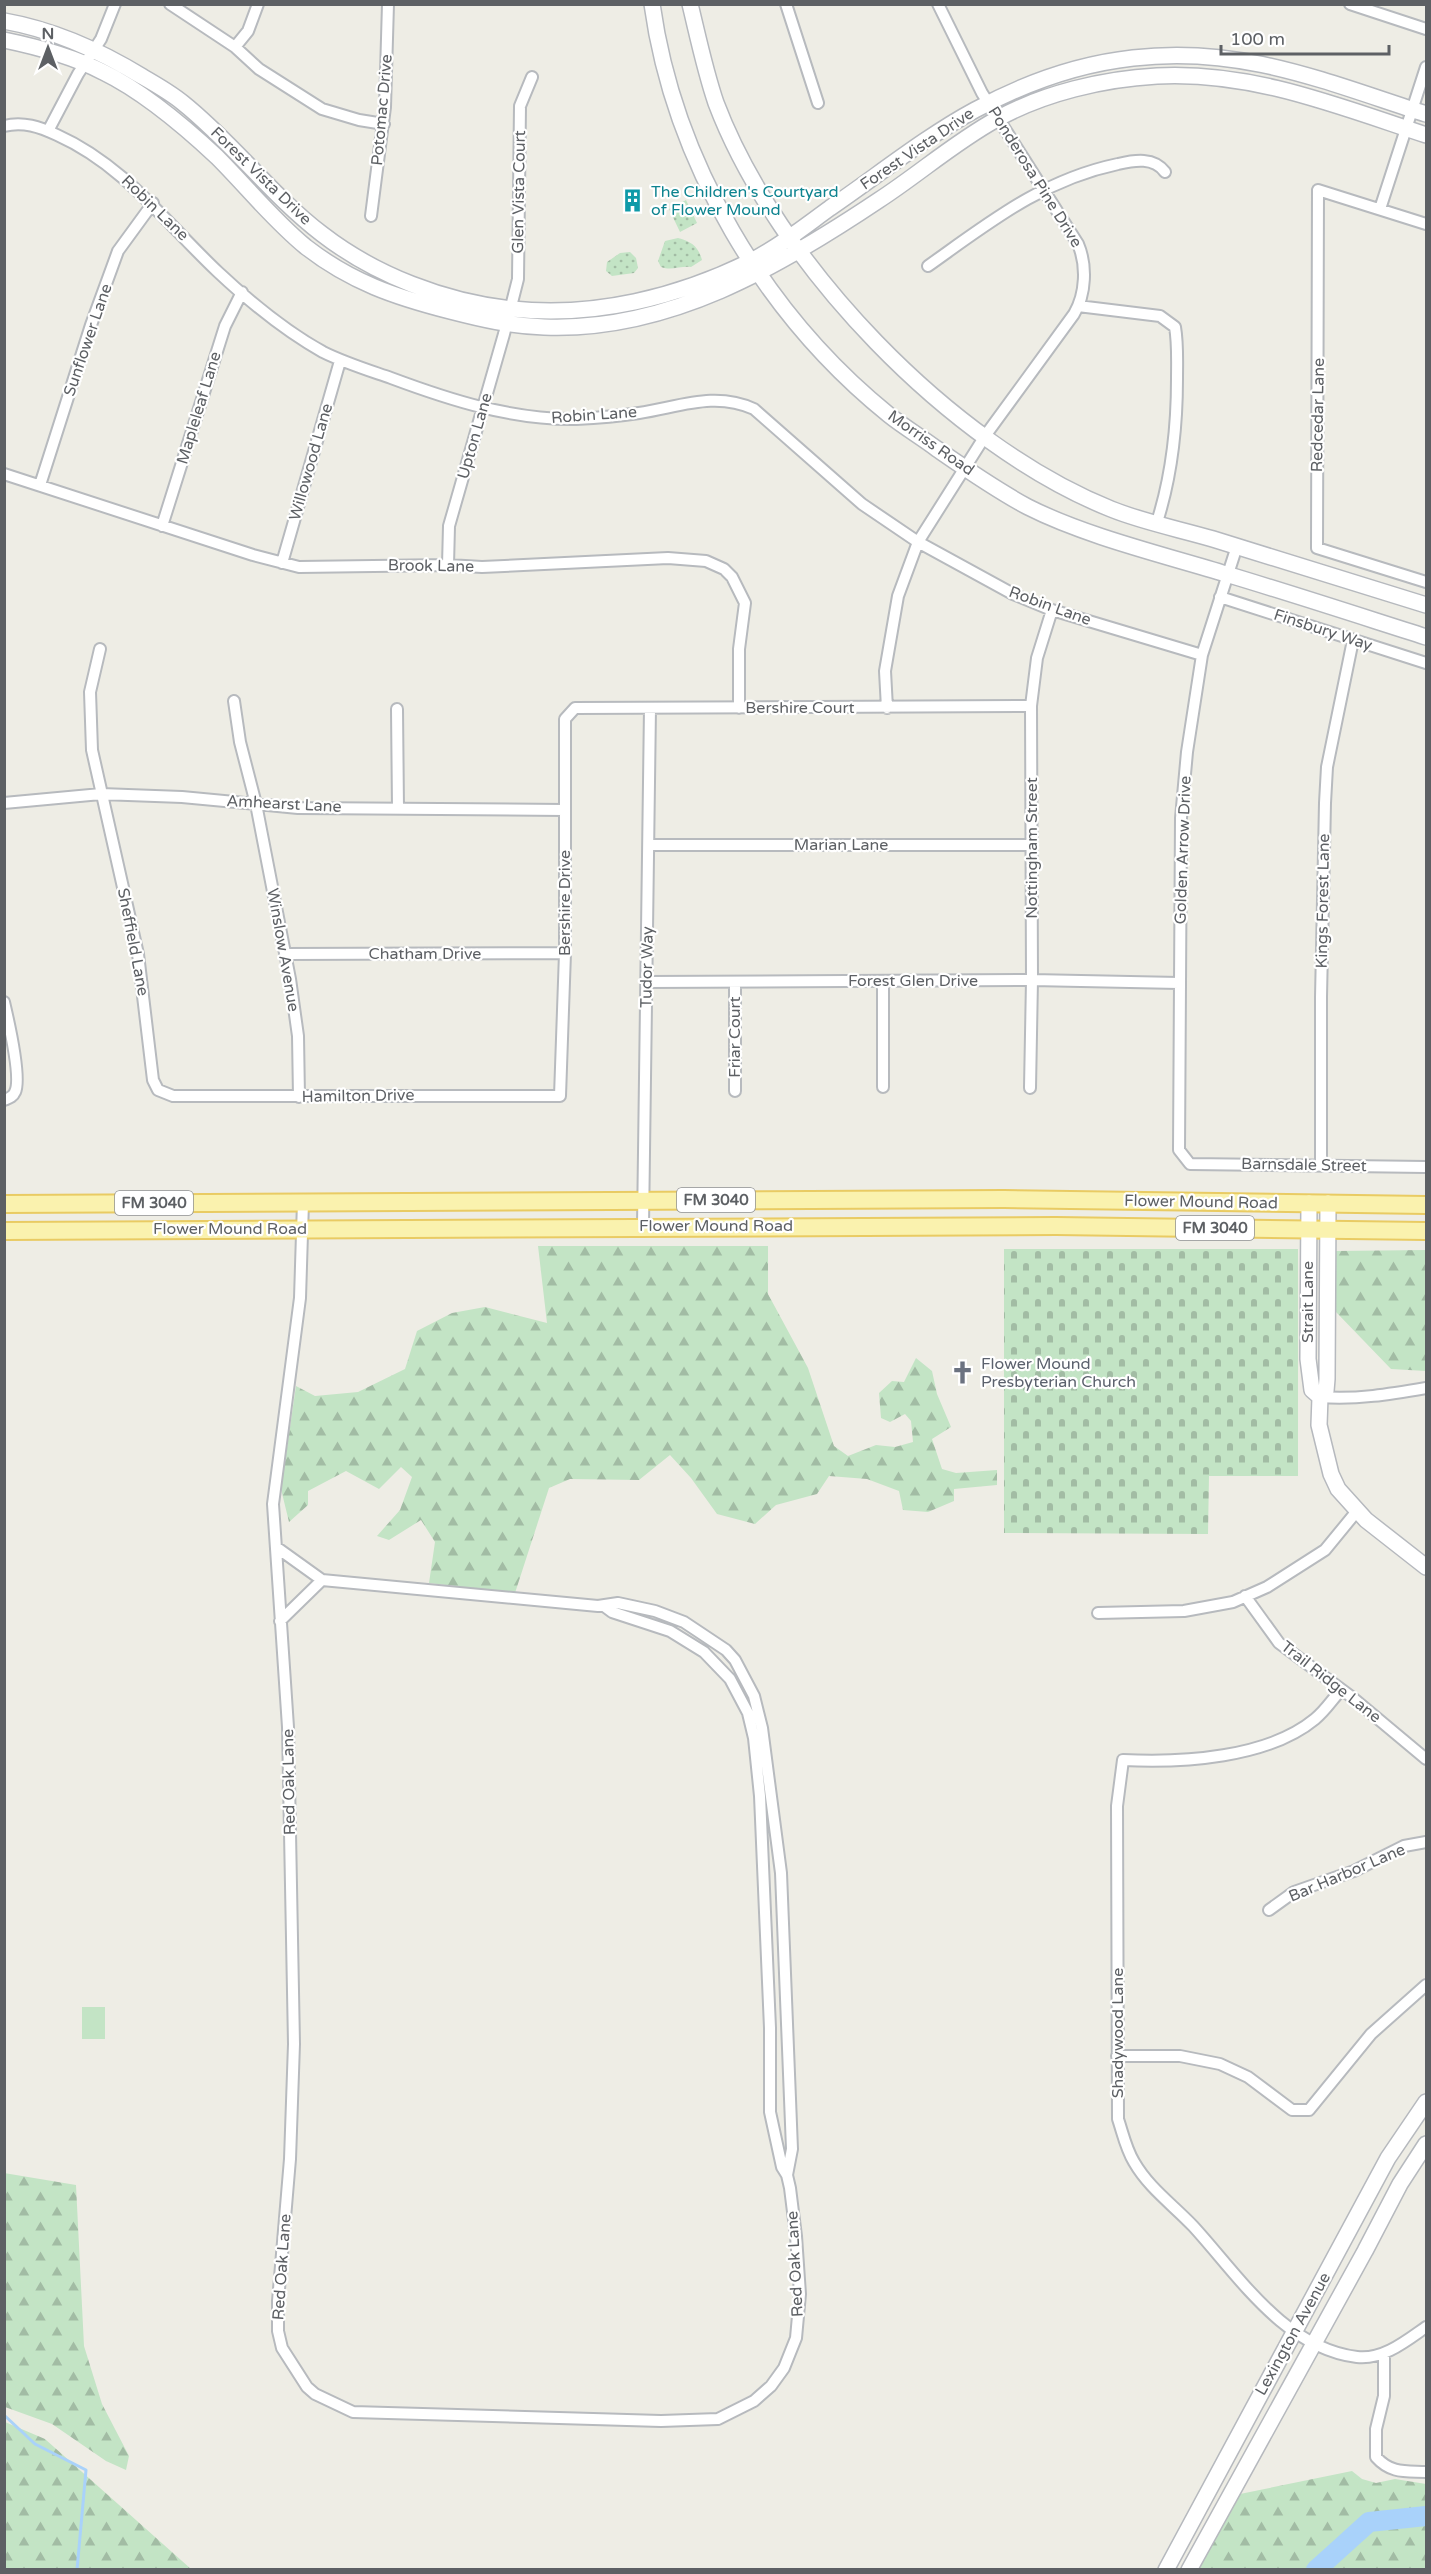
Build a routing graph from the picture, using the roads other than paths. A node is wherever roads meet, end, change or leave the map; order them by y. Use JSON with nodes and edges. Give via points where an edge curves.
{"nodes":[{"id":1,"x":115,"y":4,"type":"edge"},
{"id":2,"x":170,"y":4,"type":"edge"},
{"id":3,"x":258,"y":4,"type":"edge"},
{"id":4,"x":388,"y":4,"type":"edge"},
{"id":5,"x":652,"y":4,"type":"edge"},
{"id":6,"x":690,"y":4,"type":"edge"},
{"id":7,"x":786,"y":4,"type":"edge"},
{"id":8,"x":938,"y":4,"type":"edge"},
{"id":9,"x":1350,"y":4,"type":"edge"},
{"id":10,"x":4,"y":21,"type":"edge"},
{"id":11,"x":1426,"y":29,"type":"edge"},
{"id":12,"x":4,"y":40,"type":"edge"},
{"id":13,"x":235,"y":47,"type":"junction"},
{"id":14,"x":94,"y":49,"type":"junction"},
{"id":15,"x":84,"y":65,"type":"junction"},
{"id":16,"x":1426,"y":67,"type":"edge"},
{"id":17,"x":532,"y":77,"type":"dead end"},
{"id":18,"x":818,"y":103,"type":"dead end"},
{"id":19,"x":989,"y":103,"type":"junction"},
{"id":20,"x":1420,"y":112,"type":"edge"},
{"id":21,"x":999,"y":118,"type":"junction"},
{"id":22,"x":384,"y":124,"type":"junction"},
{"id":23,"x":4,"y":126,"type":"edge"},
{"id":24,"x":1407,"y":128,"type":"junction"},
{"id":25,"x":48,"y":131,"type":"junction"},
{"id":26,"x":1426,"y":135,"type":"edge"},
{"id":27,"x":1165,"y":172,"type":"dead end"},
{"id":28,"x":1044,"y":188,"type":"junction"},
{"id":29,"x":153,"y":203,"type":"junction"},
{"id":30,"x":1380,"y":209,"type":"junction"},
{"id":31,"x":371,"y":216,"type":"dead end"},
{"id":32,"x":1426,"y":224,"type":"edge"},
{"id":33,"x":788,"y":237,"type":"junction"},
{"id":34,"x":799,"y":252,"type":"junction"},
{"id":35,"x":928,"y":266,"type":"dead end"},
{"id":36,"x":754,"y":268,"type":"junction"},
{"id":37,"x":242,"y":292,"type":"junction"},
{"id":38,"x":1078,"y":306,"type":"junction"},
{"id":39,"x":511,"y":309,"type":"junction"},
{"id":40,"x":507,"y":325,"type":"junction"},
{"id":41,"x":340,"y":361,"type":"junction"},
{"id":42,"x":484,"y":407,"type":"junction"},
{"id":43,"x":985,"y":436,"type":"junction"},
{"id":44,"x":966,"y":469,"type":"junction"},
{"id":45,"x":4,"y":474,"type":"edge"},
{"id":46,"x":40,"y":485,"type":"junction"},
{"id":47,"x":1157,"y":522,"type":"junction"},
{"id":48,"x":162,"y":526,"type":"junction"},
{"id":49,"x":918,"y":543,"type":"junction"},
{"id":50,"x":1237,"y":546,"type":"junction"},
{"id":51,"x":282,"y":563,"type":"junction"},
{"id":52,"x":448,"y":565,"type":"junction"},
{"id":53,"x":1227,"y":574,"type":"junction"},
{"id":54,"x":1426,"y":582,"type":"edge"},
{"id":55,"x":1220,"y":597,"type":"junction"},
{"id":56,"x":1426,"y":605,"type":"edge"},
{"id":57,"x":1052,"y":610,"type":"junction"},
{"id":58,"x":1426,"y":637,"type":"edge"},
{"id":59,"x":1353,"y":640,"type":"junction"},
{"id":60,"x":100,"y":649,"type":"dead end"},
{"id":61,"x":1202,"y":656,"type":"junction"},
{"id":62,"x":1426,"y":663,"type":"edge"},
{"id":63,"x":234,"y":701,"type":"dead end"},
{"id":64,"x":1031,"y":706,"type":"junction"},
{"id":65,"x":650,"y":708,"type":"junction"},
{"id":66,"x":739,"y":708,"type":"junction"},
{"id":67,"x":887,"y":708,"type":"junction"},
{"id":68,"x":398,"y":710,"type":"dead end"},
{"id":69,"x":571,"y":712,"type":"joint"},
{"id":70,"x":101,"y":794,"type":"junction"},
{"id":71,"x":4,"y":803,"type":"edge"},
{"id":72,"x":256,"y":804,"type":"junction"},
{"id":73,"x":398,"y":808,"type":"junction"},
{"id":74,"x":565,"y":810,"type":"junction"},
{"id":75,"x":650,"y":845,"type":"junction"},
{"id":76,"x":1032,"y":845,"type":"junction"},
{"id":77,"x":565,"y":953,"type":"junction"},
{"id":78,"x":285,"y":954,"type":"junction"},
{"id":79,"x":1032,"y":980,"type":"junction"},
{"id":80,"x":884,"y":981,"type":"junction"},
{"id":81,"x":646,"y":982,"type":"junction"},
{"id":82,"x":735,"y":982,"type":"junction"},
{"id":83,"x":1179,"y":983,"type":"junction"},
{"id":84,"x":4,"y":1002,"type":"edge"},
{"id":85,"x":883,"y":1087,"type":"dead end"},
{"id":86,"x":1030,"y":1088,"type":"dead end"},
{"id":87,"x":158,"y":1090,"type":"joint"},
{"id":88,"x":735,"y":1091,"type":"dead end"},
{"id":89,"x":560,"y":1096,"type":"joint"},
{"id":90,"x":299,"y":1097,"type":"junction"},
{"id":91,"x":8,"y":1099,"type":"edge"},
{"id":92,"x":1184,"y":1158,"type":"joint"},
{"id":93,"x":1321,"y":1164,"type":"junction"},
{"id":94,"x":1426,"y":1167,"type":"edge"},
{"id":95,"x":1004,"y":1198,"type":"junction"},
{"id":96,"x":644,"y":1200,"type":"junction"},
{"id":97,"x":303,"y":1202,"type":"junction"},
{"id":98,"x":1309,"y":1203,"type":"junction"},
{"id":99,"x":1328,"y":1203,"type":"junction"},
{"id":100,"x":4,"y":1204,"type":"edge"},
{"id":101,"x":1426,"y":1205,"type":"edge"},
{"id":102,"x":643,"y":1226,"type":"junction"},
{"id":103,"x":1004,"y":1228,"type":"junction"},
{"id":104,"x":303,"y":1229,"type":"junction"},
{"id":105,"x":1309,"y":1229,"type":"junction"},
{"id":106,"x":1328,"y":1229,"type":"junction"},
{"id":107,"x":4,"y":1231,"type":"edge"},
{"id":108,"x":1426,"y":1231,"type":"edge"},
{"id":109,"x":1426,"y":1388,"type":"edge"},
{"id":110,"x":1320,"y":1397,"type":"junction"},
{"id":111,"x":1358,"y":1511,"type":"junction"},
{"id":112,"x":276,"y":1546,"type":"junction"},
{"id":113,"x":1426,"y":1567,"type":"edge"},
{"id":114,"x":322,"y":1580,"type":"junction"},
{"id":115,"x":1245,"y":1596,"type":"junction"},
{"id":116,"x":604,"y":1606,"type":"junction"},
{"id":117,"x":1098,"y":1613,"type":"dead end"},
{"id":118,"x":280,"y":1621,"type":"junction"},
{"id":119,"x":1340,"y":1691,"type":"junction"},
{"id":120,"x":1426,"y":1760,"type":"edge"},
{"id":121,"x":1426,"y":1842,"type":"edge"},
{"id":122,"x":1269,"y":1910,"type":"dead end"},
{"id":123,"x":1426,"y":1985,"type":"edge"},
{"id":124,"x":1117,"y":2056,"type":"junction"},
{"id":125,"x":1426,"y":2102,"type":"edge"},
{"id":126,"x":1426,"y":2144,"type":"edge"},
{"id":127,"x":787,"y":2175,"type":"junction"},
{"id":128,"x":1426,"y":2327,"type":"edge"},
{"id":129,"x":1293,"y":2331,"type":"junction"},
{"id":130,"x":1313,"y":2343,"type":"junction"},
{"id":131,"x":1384,"y":2353,"type":"junction"},
{"id":132,"x":1426,"y":2472,"type":"edge"},
{"id":133,"x":1166,"y":2570,"type":"edge"},
{"id":134,"x":1189,"y":2570,"type":"edge"}],
"edges":[{"from":1,"to":14,"type":"street"},
{"from":2,"to":13,"type":"street"},
{"from":3,"to":13,"type":"street","via":[[248,31]]},
{"from":4,"to":22,"type":"street","name":"Potomac Drive"},
{"from":5,"to":36,"type":"main road","name":"Morriss Road","via":[[676,108],[730,229]]},
{"from":6,"to":33,"type":"main road","via":[[716,103],[765,201]]},
{"from":7,"to":18,"type":"street"},
{"from":8,"to":19,"type":"street","name":"Ponderosa Pine Drive"},
{"from":9,"to":11,"type":"street"},
{"from":10,"to":14,"type":"main road","name":"Forest Vista Drive","via":[[32,26]]},
{"from":12,"to":15,"type":"main road","name":"Forest Vista Drive","via":[[43,48]]},
{"from":13,"to":22,"type":"street","via":[[259,69],[322,109]]},
{"from":14,"to":15,"type":"street"},
{"from":14,"to":39,"type":"main road","name":"Forest Vista Drive","via":[[182,101],[285,204],[351,254],[384,273],[440,293]]},
{"from":15,"to":25,"type":"street"},
{"from":15,"to":40,"type":"main road","name":"Forest Vista Drive","via":[[103,72],[173,118],[285,229],[337,268],[369,287],[406,300]]},
{"from":16,"to":20,"type":"street"},
{"from":17,"to":39,"type":"street","name":"Glen Vista Court","via":[[520,106],[518,279]]},
{"from":19,"to":20,"type":"main road","name":"Forest Vista Drive","via":[[1086,66],[1181,55],[1268,64]]},
{"from":19,"to":21,"type":"street","name":"Ponderosa Pine Drive"},
{"from":19,"to":33,"type":"main road","name":"Forest Vista Drive"},
{"from":20,"to":24,"type":"street"},
{"from":21,"to":24,"type":"main road","name":"Forest Vista Drive","via":[[1096,83],[1178,75],[1273,86]]},
{"from":21,"to":28,"type":"street","name":"Ponderosa Pine Drive"},
{"from":21,"to":34,"type":"main road","name":"Forest Vista Drive"},
{"from":22,"to":31,"type":"street","name":"Potomac Drive"},
{"from":23,"to":25,"type":"street","name":"Robin Lane","via":[[31,125]]},
{"from":24,"to":26,"type":"main road","name":"Forest Vista Drive"},
{"from":24,"to":30,"type":"street"},
{"from":25,"to":29,"type":"street","name":"Robin Lane","via":[[81,146]]},
{"from":27,"to":28,"type":"street","via":[[1152,161],[1126,162],[1087,171]]},
{"from":28,"to":35,"type":"street"},
{"from":28,"to":38,"type":"street","name":"Ponderosa Pine Drive","via":[[1082,253],[1084,282]]},
{"from":29,"to":37,"type":"street","name":"Robin Lane"},
{"from":29,"to":46,"type":"street","name":"Sunflower Lane","via":[[118,251]]},
{"from":30,"to":32,"type":"street"},
{"from":30,"to":54,"type":"street","name":"Redcedar Lane","via":[[1318,190],[1317,548]]},
{"from":33,"to":34,"type":"main road"},
{"from":33,"to":36,"type":"main road","name":"Forest Vista Drive"},
{"from":34,"to":36,"type":"main road","name":"Forest Vista Drive"},
{"from":34,"to":43,"type":"main road","via":[[903,369]]},
{"from":36,"to":39,"type":"main road","name":"Forest Vista Drive","via":[[635,302],[555,311]]},
{"from":36,"to":40,"type":"main road","name":"Forest Vista Drive","via":[[674,309],[622,322],[582,328]]},
{"from":36,"to":44,"type":"main road","name":"Morriss Road","via":[[771,294],[826,357],[889,415]]},
{"from":37,"to":41,"type":"street","name":"Robin Lane","via":[[284,327]]},
{"from":37,"to":48,"type":"street","name":"Mapleleaf Lane","via":[[225,326]]},
{"from":38,"to":43,"type":"street","name":"Ponderosa Pine Drive"},
{"from":38,"to":47,"type":"street","via":[[1160,316],[1175,327],[1175,447]]},
{"from":39,"to":40,"type":"street","name":"Upton Lane"},
{"from":40,"to":42,"type":"street","name":"Upton Lane"},
{"from":41,"to":42,"type":"street","name":"Robin Lane","via":[[420,391]]},
{"from":41,"to":51,"type":"street","name":"Willowood Lane"},
{"from":42,"to":49,"type":"street","name":"Robin Lane","via":[[540,419],[578,419],[639,413],[703,400],[739,402],[754,409],[862,504]]},
{"from":42,"to":52,"type":"street","name":"Upton Lane","via":[[450,526]]},
{"from":43,"to":44,"type":"street","name":"Ponderosa Pine Drive"},
{"from":43,"to":47,"type":"main road","via":[[1067,489],[1112,509]]},
{"from":44,"to":49,"type":"street","name":"Ponderosa Pine Drive"},
{"from":44,"to":53,"type":"main road","name":"Morriss Road","via":[[1039,511]]},
{"from":45,"to":46,"type":"street","name":"Brook Lane"},
{"from":46,"to":48,"type":"street","name":"Brook Lane"},
{"from":47,"to":50,"type":"main road"},
{"from":48,"to":51,"type":"street","name":"Brook Lane"},
{"from":49,"to":57,"type":"street","name":"Robin Lane","via":[[1013,594]]},
{"from":49,"to":67,"type":"street","name":"Ponderosa Pine Drive","via":[[898,596],[885,671]]},
{"from":50,"to":53,"type":"street","name":"Golden Arrow Drive"},
{"from":50,"to":56,"type":"main road"},
{"from":51,"to":52,"type":"street","name":"Brook Lane","via":[[299,567]]},
{"from":52,"to":66,"type":"street","name":"Brook Lane","via":[[482,567],[668,558],[719,566],[732,577],[746,603],[739,649]]},
{"from":53,"to":55,"type":"street","name":"Golden Arrow Drive"},
{"from":53,"to":58,"type":"main road","name":"Morriss Road"},
{"from":55,"to":59,"type":"street","name":"Finsbury Way"},
{"from":55,"to":61,"type":"street","name":"Golden Arrow Drive"},
{"from":57,"to":61,"type":"street","name":"Robin Lane"},
{"from":57,"to":64,"type":"street","name":"Nottingham Street","via":[[1037,658]]},
{"from":59,"to":62,"type":"street","name":"Finsbury Way"},
{"from":59,"to":93,"type":"street","name":"Kings Forest Lane","via":[[1331,745],[1325,803]]},
{"from":60,"to":70,"type":"street","name":"Sheffield Lane","via":[[89,706]]},
{"from":61,"to":83,"type":"street","name":"Golden Arrow Drive","via":[[1181,819]]},
{"from":63,"to":72,"type":"street","name":"Winslow Avenue"},
{"from":64,"to":67,"type":"street","name":"Bershire Court"},
{"from":64,"to":76,"type":"street","name":"Nottingham Street"},
{"from":65,"to":66,"type":"street","name":"Bershire Court"},
{"from":65,"to":69,"type":"street","name":"Bershire Court","via":[[575,708]]},
{"from":65,"to":75,"type":"street","name":"Tudor Way"},
{"from":66,"to":67,"type":"street","name":"Bershire Court"},
{"from":68,"to":73,"type":"street"},
{"from":69,"to":74,"type":"street","name":"Bershire Drive","via":[[565,719]]},
{"from":70,"to":71,"type":"street","name":"Amhearst Lane"},
{"from":70,"to":72,"type":"street","name":"Amhearst Lane"},
{"from":70,"to":87,"type":"street","name":"Sheffield Lane","via":[[138,954],[153,1080]]},
{"from":72,"to":73,"type":"street","name":"Amhearst Lane"},
{"from":72,"to":78,"type":"street","name":"Winslow Avenue"},
{"from":73,"to":74,"type":"street","name":"Amhearst Lane"},
{"from":74,"to":77,"type":"street","name":"Bershire Drive"},
{"from":75,"to":76,"type":"street","name":"Marian Lane"},
{"from":75,"to":81,"type":"street","name":"Tudor Way"},
{"from":76,"to":79,"type":"street","name":"Nottingham Street"},
{"from":77,"to":78,"type":"street","name":"Chatham Drive"},
{"from":77,"to":89,"type":"street","name":"Bershire Drive"},
{"from":78,"to":90,"type":"street","name":"Winslow Avenue","via":[[298,1036]]},
{"from":79,"to":80,"type":"street","name":"Forest Glen Drive"},
{"from":79,"to":83,"type":"street","name":"Forest Glen Drive"},
{"from":79,"to":86,"type":"street","name":"Nottingham Street"},
{"from":80,"to":82,"type":"street","name":"Forest Glen Drive"},
{"from":80,"to":85,"type":"street"},
{"from":81,"to":82,"type":"street","name":"Forest Glen Drive"},
{"from":81,"to":96,"type":"street","name":"Tudor Way"},
{"from":82,"to":88,"type":"street","name":"Friar Court"},
{"from":83,"to":92,"type":"street","name":"Golden Arrow Drive","via":[[1179,1150]]},
{"from":84,"to":91,"type":"street","via":[[17,1077],[17,1090]]},
{"from":87,"to":90,"type":"street","name":"Hamilton Drive","via":[[173,1096]]},
{"from":89,"to":90,"type":"street","name":"Hamilton Drive"},
{"from":92,"to":93,"type":"street","name":"Barnsdale Street","via":[[1190,1164]]},
{"from":93,"to":94,"type":"street","name":"Barnsdale Street"},
{"from":95,"to":96,"type":"main road","name":"Flower Mound Road","number":"FM 3040"},
{"from":95,"to":98,"type":"main road","name":"Flower Mound Road","number":"FM 3040"},
{"from":95,"to":103,"type":"main road"},
{"from":96,"to":97,"type":"main road","name":"Flower Mound Road","number":"FM 3040"},
{"from":96,"to":102,"type":"street","name":"Tudor Way"},
{"from":97,"to":100,"type":"main road","name":"Flower Mound Road","number":"FM 3040"},
{"from":97,"to":104,"type":"street","name":"Red Oak Lane"},
{"from":98,"to":99,"type":"main road","name":"Flower Mound Road","number":"FM 3040"},
{"from":98,"to":105,"type":"main road","name":"Strait Lane"},
{"from":99,"to":101,"type":"main road","name":"Flower Mound Road","number":"FM 3040"},
{"from":99,"to":106,"type":"main road","name":"Strait Lane"},
{"from":102,"to":103,"type":"main road","name":"Flower Mound Road","number":"FM 3040"},
{"from":102,"to":104,"type":"main road","name":"Flower Mound Road","number":"FM 3040"},
{"from":103,"to":105,"type":"main road","name":"Flower Mound Road","number":"FM 3040"},
{"from":104,"to":107,"type":"main road","name":"Flower Mound Road","number":"FM 3040"},
{"from":104,"to":112,"type":"street","name":"Red Oak Lane","via":[[300,1298],[273,1503]]},
{"from":105,"to":106,"type":"main road","name":"Flower Mound Road","number":"FM 3040"},
{"from":105,"to":110,"type":"main road","name":"Strait Lane","via":[[1308,1359],[1312,1390]]},
{"from":106,"to":108,"type":"main road","name":"Flower Mound Road","number":"FM 3040"},
{"from":106,"to":110,"type":"main road","name":"Strait Lane","via":[[1327,1379],[1326,1390]]},
{"from":109,"to":110,"type":"street","via":[[1367,1397]]},
{"from":110,"to":111,"type":"main road","name":"Strait Lane","via":[[1319,1425],[1334,1482]]},
{"from":111,"to":113,"type":"main road","name":"Strait Lane"},
{"from":111,"to":115,"type":"street","via":[[1325,1550],[1267,1587]]},
{"from":112,"to":114,"type":"street"},
{"from":112,"to":118,"type":"street","name":"Red Oak Lane"},
{"from":114,"to":116,"type":"street","name":"Red Oak Lane"},
{"from":114,"to":118,"type":"street"},
{"from":115,"to":117,"type":"street","via":[[1184,1611]]},
{"from":115,"to":119,"type":"street","name":"Trail Ridge Lane","via":[[1279,1643]]},
{"from":116,"to":127,"type":"street","name":"Red Oak Lane","via":[[670,1631],[704,1652],[730,1679],[748,1713],[760,1796],[770,2112]]},
{"from":116,"to":127,"type":"street","name":"Red Oak Lane","via":[[618,1603],[654,1611],[696,1630],[735,1659],[754,1696],[765,1748],[781,1873],[792,2149]]},
{"from":118,"to":127,"type":"street","name":"Red Oak Lane","via":[[288,1727],[294,2044],[278,2331],[282,2348],[307,2387],[353,2412],[374,2414],[718,2419],[754,2401],[775,2383],[796,2338],[800,2294]]},
{"from":119,"to":120,"type":"street","name":"Trail Ridge Lane"},
{"from":119,"to":124,"type":"street","name":"Shadywood Lane","via":[[1315,1719],[1289,1735],[1253,1748],[1193,1760],[1123,1760],[1117,1806]]},
{"from":121,"to":122,"type":"street","name":"Bar Harbor Lane","via":[[1404,1846],[1354,1871],[1294,1892]]},
{"from":123,"to":124,"type":"street","via":[[1371,2034],[1309,2110],[1292,2110],[1248,2077],[1220,2064],[1180,2056]]},
{"from":124,"to":129,"type":"street","name":"Shadywood Lane","via":[[1118,2119],[1135,2163],[1151,2187],[1186,2219],[1264,2307]]},
{"from":125,"to":129,"type":"main road","name":"Lexington Avenue","via":[[1388,2158]]},
{"from":126,"to":130,"type":"main road","name":"Lexington Avenue"},
{"from":128,"to":131,"type":"street","name":"Shadywood Lane"},
{"from":129,"to":130,"type":"street","name":"Shadywood Lane"},
{"from":129,"to":133,"type":"main road","name":"Lexington Avenue"},
{"from":130,"to":131,"type":"street","name":"Shadywood Lane","via":[[1356,2357]]},
{"from":130,"to":134,"type":"main road","name":"Lexington Avenue"},
{"from":131,"to":132,"type":"street","via":[[1384,2396],[1376,2429],[1376,2457],[1398,2472]]}]}
